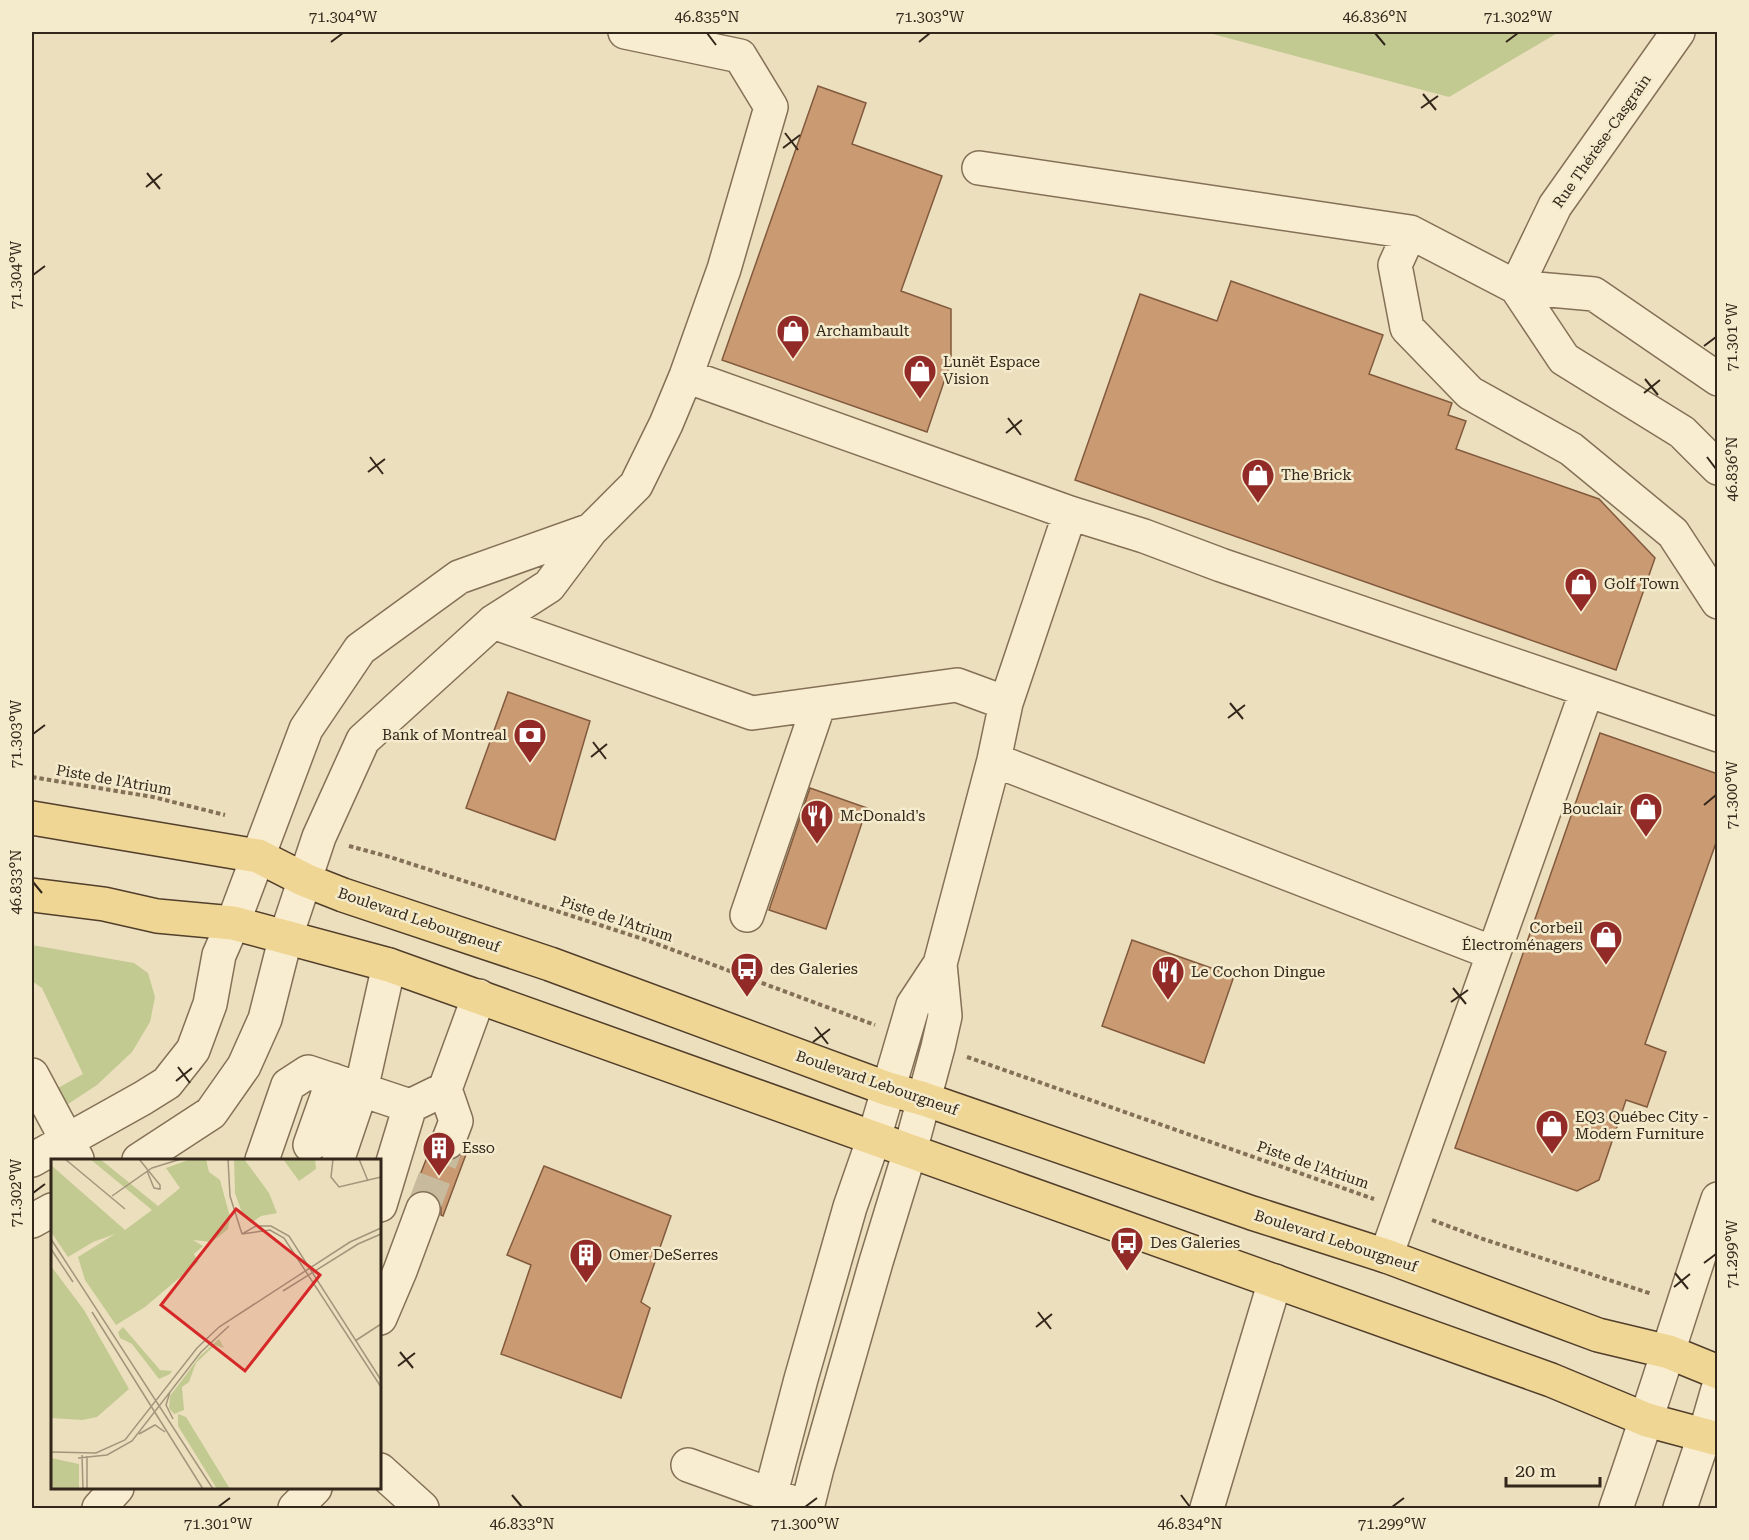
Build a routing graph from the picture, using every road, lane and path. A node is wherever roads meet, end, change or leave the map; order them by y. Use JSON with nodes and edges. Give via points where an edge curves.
{"nodes":[{"id":1,"x":625,"y":32,"type":"edge"},
{"id":2,"x":1678,"y":32,"type":"edge"},
{"id":3,"x":979,"y":168,"type":"dead end"},
{"id":4,"x":1410,"y":232,"type":"junction"},
{"id":5,"x":1516,"y":287,"type":"junction"},
{"id":6,"x":686,"y":376,"type":"junction"},
{"id":7,"x":1718,"y":379,"type":"edge"},
{"id":8,"x":1718,"y":468,"type":"edge"},
{"id":9,"x":1070,"y":513,"type":"junction"},
{"id":10,"x":591,"y":530,"type":"junction"},
{"id":11,"x":1718,"y":602,"type":"edge"},
{"id":12,"x":493,"y":622,"type":"junction"},
{"id":13,"x":1587,"y":690,"type":"junction"},
{"id":14,"x":1006,"y":703,"type":"junction"},
{"id":15,"x":819,"y":704,"type":"junction"},
{"id":16,"x":1718,"y":735,"type":"edge"},
{"id":17,"x":994,"y":760,"type":"junction"},
{"id":18,"x":32,"y":777,"type":"edge"},
{"id":19,"x":192,"y":807,"type":"dead end"},
{"id":20,"x":32,"y":818,"type":"edge"},
{"id":21,"x":345,"y":844,"type":"dead end"},
{"id":22,"x":258,"y":856,"type":"junction"},
{"id":23,"x":305,"y":880,"type":"junction"},
{"id":24,"x":32,"y":895,"type":"edge"},
{"id":25,"x":747,"y":915,"type":"dead end"},
{"id":26,"x":233,"y":923,"type":"junction"},
{"id":27,"x":286,"y":936,"type":"junction"},
{"id":28,"x":1493,"y":953,"type":"junction"},
{"id":29,"x":940,"y":964,"type":"junction"},
{"id":30,"x":388,"y":965,"type":"junction"},
{"id":31,"x":479,"y":996,"type":"junction"},
{"id":32,"x":878,"y":1026,"type":"dead end"},
{"id":33,"x":975,"y":1060,"type":"dead end"},
{"id":34,"x":32,"y":1075,"type":"edge"},
{"id":35,"x":347,"y":1085,"type":"junction"},
{"id":36,"x":444,"y":1089,"type":"junction"},
{"id":37,"x":888,"y":1089,"type":"junction"},
{"id":38,"x":924,"y":1099,"type":"junction"},
{"id":39,"x":410,"y":1106,"type":"junction"},
{"id":40,"x":874,"y":1138,"type":"junction"},
{"id":41,"x":448,"y":1142,"type":"tunnel mouth"},
{"id":42,"x":324,"y":1150,"type":"dead end"},
{"id":43,"x":72,"y":1151,"type":"edge"},
{"id":44,"x":910,"y":1151,"type":"junction"},
{"id":45,"x":142,"y":1159,"type":"edge"},
{"id":46,"x":263,"y":1159,"type":"edge"},
{"id":47,"x":32,"y":1160,"type":"edge"},
{"id":48,"x":1718,"y":1199,"type":"edge"},
{"id":49,"x":381,"y":1202,"type":"edge"},
{"id":50,"x":423,"y":1209,"type":"tunnel mouth"},
{"id":51,"x":1404,"y":1209,"type":"junction"},
{"id":52,"x":51,"y":1211,"type":"edge"},
{"id":53,"x":32,"y":1221,"type":"edge"},
{"id":54,"x":1386,"y":1256,"type":"junction"},
{"id":55,"x":389,"y":1261,"type":"edge"},
{"id":56,"x":1275,"y":1281,"type":"junction"},
{"id":57,"x":1644,"y":1291,"type":"dead end"},
{"id":58,"x":381,"y":1312,"type":"edge"},
{"id":59,"x":1669,"y":1352,"type":"junction"},
{"id":60,"x":1718,"y":1372,"type":"edge"},
{"id":61,"x":1718,"y":1389,"type":"edge"},
{"id":62,"x":1647,"y":1420,"type":"junction"},
{"id":63,"x":1711,"y":1437,"type":"edge"},
{"id":64,"x":688,"y":1465,"type":"dead end"},
{"id":65,"x":381,"y":1471,"type":"edge"},
{"id":66,"x":116,"y":1489,"type":"edge"},
{"id":67,"x":314,"y":1489,"type":"edge"},
{"id":68,"x":769,"y":1502,"type":"edge"},
{"id":69,"x":808,"y":1508,"type":"edge"},
{"id":70,"x":99,"y":1509,"type":"edge"},
{"id":71,"x":295,"y":1509,"type":"edge"},
{"id":72,"x":422,"y":1509,"type":"edge"},
{"id":73,"x":1207,"y":1509,"type":"edge"},
{"id":74,"x":1616,"y":1509,"type":"edge"},
{"id":75,"x":1680,"y":1509,"type":"edge"}],
"edges":[{"from":1,"to":6,"type":"street","via":[[740,56],[771,107],[724,269]]},
{"from":2,"to":5,"type":"street","name":"Rue Thérèse-Casgrain","via":[[1555,206]]},
{"from":3,"to":4,"type":"street"},
{"from":4,"to":5,"type":"street"},
{"from":4,"to":11,"type":"street","via":[[1395,265],[1407,328],[1470,393],[1571,449],[1673,533]]},
{"from":5,"to":7,"type":"street","via":[[1594,294]]},
{"from":5,"to":8,"type":"street","via":[[1564,358],[1682,432]]},
{"from":6,"to":9,"type":"street"},
{"from":6,"to":10,"type":"street","via":[[636,485]]},
{"from":9,"to":13,"type":"street"},
{"from":9,"to":14,"type":"street"},
{"from":10,"to":12,"type":"street","via":[[549,586]]},
{"from":10,"to":22,"type":"street","via":[[459,577],[360,649],[306,729]]},
{"from":12,"to":15,"type":"street","via":[[752,713]]},
{"from":12,"to":23,"type":"street","via":[[363,740],[319,837]]},
{"from":13,"to":16,"type":"street"},
{"from":13,"to":28,"type":"street"},
{"from":14,"to":15,"type":"street","via":[[957,686]]},
{"from":14,"to":17,"type":"street"},
{"from":15,"to":25,"type":"street"},
{"from":17,"to":28,"type":"street"},
{"from":17,"to":29,"type":"street"},
{"from":18,"to":19,"type":"path","name":"Piste de l'Atrium"},
{"from":20,"to":22,"type":"main road","name":"Boulevard Lebourgneuf"},
{"from":21,"to":32,"type":"path","name":"Piste de l'Atrium","via":[[649,941]]},
{"from":22,"to":23,"type":"main road","name":"Boulevard Lebourgneuf"},
{"from":22,"to":26,"type":"street"},
{"from":23,"to":27,"type":"street"},
{"from":23,"to":37,"type":"main road","name":"Boulevard Lebourgneuf","via":[[550,964]]},
{"from":24,"to":26,"type":"main road","via":[[104,904],[157,916]]},
{"from":26,"to":27,"type":"main road"},
{"from":26,"to":43,"type":"street","via":[[219,955],[210,1004],[193,1050],[167,1083]]},
{"from":27,"to":30,"type":"main road"},
{"from":27,"to":45,"type":"street","via":[[264,1019],[244,1066],[211,1113]]},
{"from":28,"to":51,"type":"street"},
{"from":29,"to":37,"type":"street","via":[[913,1005]]},
{"from":29,"to":38,"type":"street","via":[[945,1017]]},
{"from":30,"to":31,"type":"main road"},
{"from":30,"to":35,"type":"street"},
{"from":31,"to":36,"type":"street"},
{"from":31,"to":40,"type":"main road"},
{"from":33,"to":51,"type":"path","name":"Piste de l'Atrium"},
{"from":34,"to":43,"type":"street"},
{"from":35,"to":39,"type":"street"},
{"from":35,"to":42,"type":"street"},
{"from":35,"to":46,"type":"street","via":[[308,1072],[288,1085]]},
{"from":36,"to":39,"type":"street"},
{"from":36,"to":41,"type":"street","via":[[456,1121]]},
{"from":37,"to":38,"type":"main road","name":"Boulevard Lebourgneuf"},
{"from":37,"to":40,"type":"street"},
{"from":38,"to":44,"type":"street"},
{"from":38,"to":54,"type":"main road","name":"Boulevard Lebourgneuf"},
{"from":39,"to":49,"type":"street"},
{"from":40,"to":44,"type":"main road"},
{"from":40,"to":68,"type":"street","via":[[847,1219]]},
{"from":43,"to":47,"type":"street"},
{"from":44,"to":56,"type":"main road"},
{"from":44,"to":69,"type":"street"},
{"from":48,"to":59,"type":"street"},
{"from":50,"to":55,"type":"street"},
{"from":51,"to":54,"type":"street"},
{"from":51,"to":57,"type":"path","name":"Piste de l'Atrium"},
{"from":52,"to":53,"type":"street"},
{"from":54,"to":59,"type":"main road","name":"Boulevard Lebourgneuf","via":[[1598,1335]]},
{"from":55,"to":58,"type":"street"},
{"from":56,"to":62,"type":"main road","via":[[1551,1380]]},
{"from":56,"to":73,"type":"street"},
{"from":59,"to":60,"type":"main road","name":"Boulevard Lebourgneuf"},
{"from":59,"to":62,"type":"street"},
{"from":61,"to":63,"type":"street"},
{"from":62,"to":63,"type":"main road"},
{"from":62,"to":74,"type":"street"},
{"from":63,"to":75,"type":"street"},
{"from":64,"to":68,"type":"street"},
{"from":65,"to":72,"type":"street"},
{"from":66,"to":70,"type":"street"},
{"from":67,"to":71,"type":"street"},
{"from":68,"to":69,"type":"street"}]}
